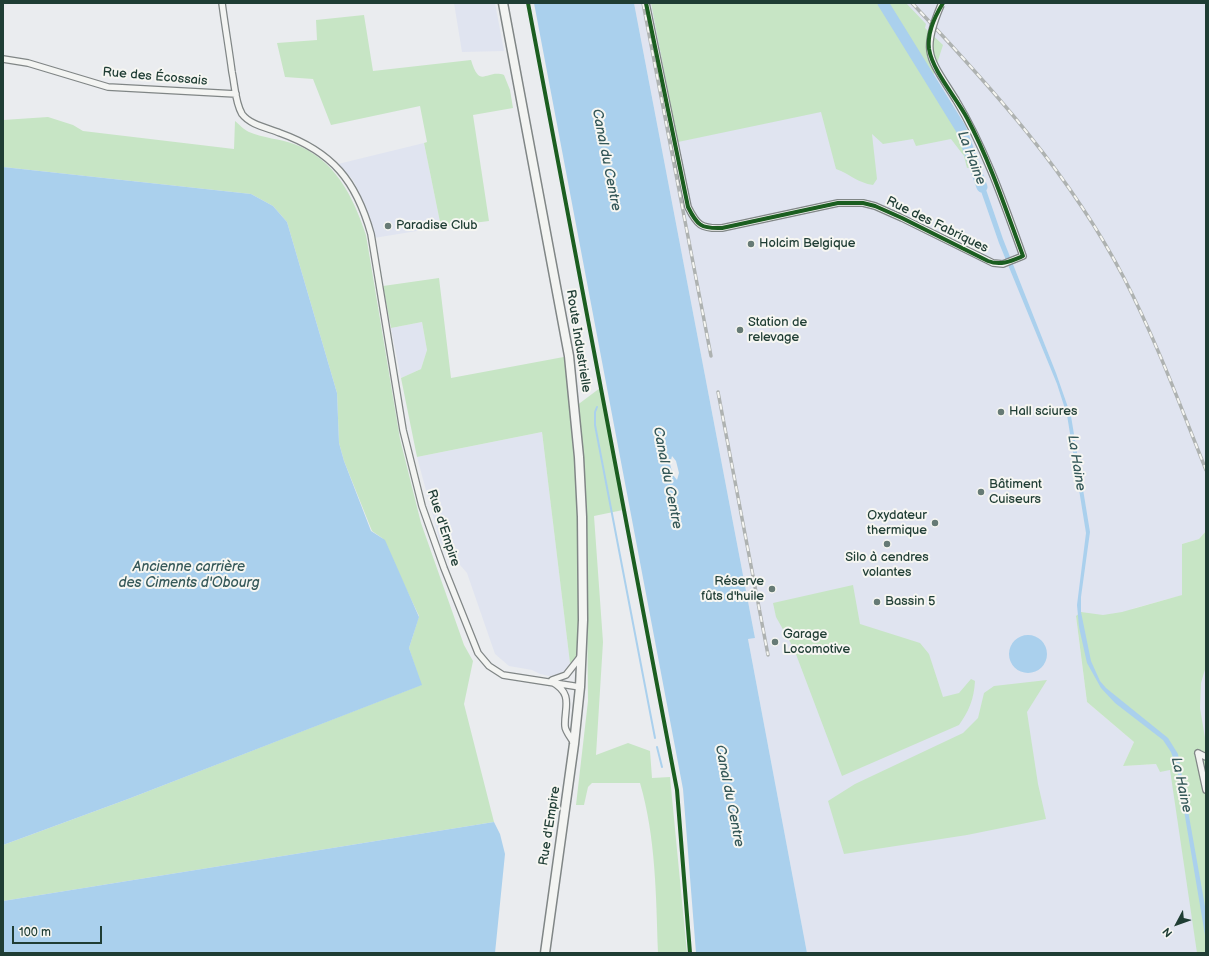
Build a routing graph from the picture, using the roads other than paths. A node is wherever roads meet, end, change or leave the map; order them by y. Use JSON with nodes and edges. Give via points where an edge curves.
{"nodes":[{"id":1,"x":222,"y":3,"type":"edge"},
{"id":2,"x":503,"y":3,"type":"edge"},
{"id":3,"x":646,"y":3,"type":"edge"},
{"id":4,"x":942,"y":4,"type":"edge"},
{"id":5,"x":3,"y":59,"type":"edge"},
{"id":6,"x":236,"y":94,"type":"junction"},
{"id":7,"x":581,"y":656,"type":"junction"},
{"id":8,"x":548,"y":680,"type":"junction"},
{"id":9,"x":580,"y":686,"type":"junction"},
{"id":10,"x":574,"y":744,"type":"junction"},
{"id":11,"x":1206,"y":757,"type":"edge"},
{"id":12,"x":1206,"y":790,"type":"edge"},
{"id":13,"x":545,"y":953,"type":"edge"}],
"edges":[{"from":1,"to":6,"type":"street","name":"Rue d'Empire"},
{"from":2,"to":7,"type":"main road","name":"Route Industrielle","via":[[562,310],[574,392],[582,525]]},
{"from":3,"to":4,"type":"street","name":"Rue des Fabriques","bridge":true,"via":[[688,207],[700,225],[722,228],[838,203],[863,203],[902,218],[994,263],[1003,264],[1023,256],[985,157],[967,118],[932,61],[929,50],[930,33]]},
{"from":5,"to":6,"type":"street","name":"Rue des Écossais","via":[[28,63],[108,87]]},
{"from":6,"to":8,"type":"street","name":"Rue d'Empire","via":[[240,110],[247,120],[311,147],[331,161],[352,186],[371,234],[403,430],[422,506],[452,590],[478,654],[486,663],[503,675]]},
{"from":7,"to":8,"type":"street","via":[[566,675]]},
{"from":7,"to":9,"type":"main road","name":"Route Industrielle"},
{"from":8,"to":9,"type":"street","name":"Rue d'Empire"},
{"from":8,"to":10,"type":"street","via":[[565,695],[567,703],[564,728]]},
{"from":9,"to":10,"type":"main road","name":"Rue d'Empire"},
{"from":10,"to":13,"type":"main road","name":"Rue d'Empire"},
{"from":11,"to":12,"type":"street","via":[[1198,753]]}]}
